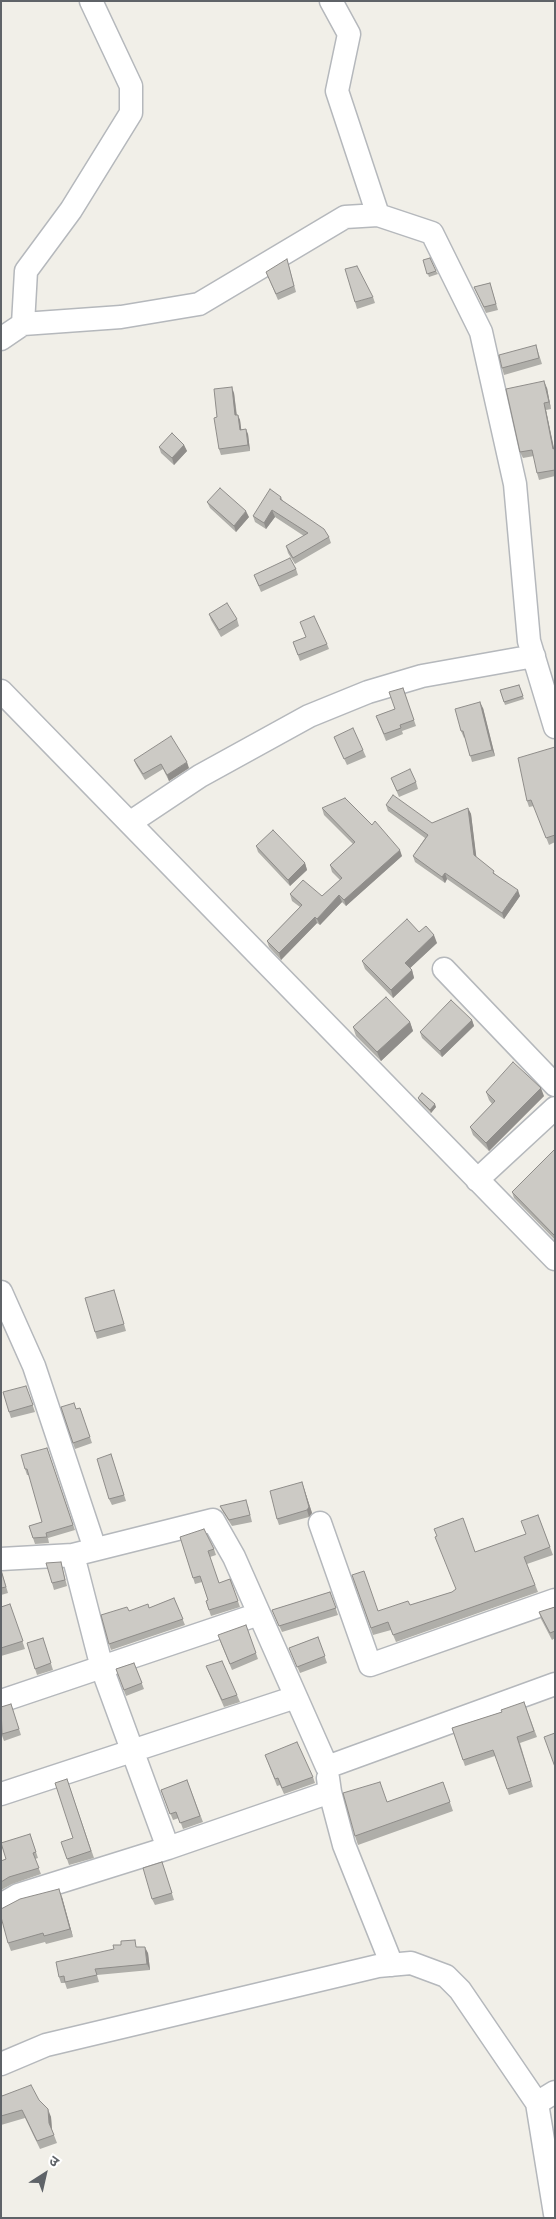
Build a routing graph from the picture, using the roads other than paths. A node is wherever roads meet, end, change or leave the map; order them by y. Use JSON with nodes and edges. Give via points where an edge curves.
{"nodes":[{"id":1,"x":91,"y":1,"type":"edge"},
{"id":2,"x":331,"y":1,"type":"edge"},
{"id":3,"x":378,"y":215,"type":"junction"},
{"id":4,"x":22,"y":324,"type":"junction"},
{"id":5,"x":1,"y":339,"type":"edge"},
{"id":6,"x":534,"y":656,"type":"junction"},
{"id":7,"x":1,"y":691,"type":"edge"},
{"id":8,"x":555,"y":728,"type":"edge"},
{"id":9,"x":131,"y":822,"type":"junction"},
{"id":10,"x":444,"y":969,"type":"dead end"},
{"id":11,"x":555,"y":1085,"type":"edge"},
{"id":12,"x":555,"y":1108,"type":"edge"},
{"id":13,"x":477,"y":1180,"type":"junction"},
{"id":14,"x":555,"y":1259,"type":"edge"},
{"id":15,"x":1,"y":1293,"type":"edge"},
{"id":16,"x":320,"y":1523,"type":"dead end"},
{"id":17,"x":95,"y":1549,"type":"junction"},
{"id":18,"x":3,"y":1554,"type":"edge"},
{"id":19,"x":73,"y":1555,"type":"junction"},
{"id":20,"x":555,"y":1600,"type":"edge"},
{"id":21,"x":259,"y":1614,"type":"junction"},
{"id":22,"x":102,"y":1668,"type":"junction"},
{"id":23,"x":555,"y":1684,"type":"edge"},
{"id":24,"x":296,"y":1697,"type":"junction"},
{"id":25,"x":1,"y":1701,"type":"edge"},
{"id":26,"x":133,"y":1749,"type":"junction"},
{"id":27,"x":327,"y":1767,"type":"junction"},
{"id":28,"x":330,"y":1792,"type":"junction"},
{"id":29,"x":1,"y":1794,"type":"edge"},
{"id":30,"x":168,"y":1848,"type":"junction"},
{"id":31,"x":1,"y":1905,"type":"edge"},
{"id":32,"x":392,"y":1965,"type":"junction"},
{"id":33,"x":1,"y":2064,"type":"edge"},
{"id":34,"x":546,"y":2098,"type":"edge"},
{"id":35,"x":555,"y":2214,"type":"edge"}],
"edges":[{"from":1,"to":4,"type":"street","via":[[131,86],[131,114],[71,210],[26,271]]},
{"from":2,"to":3,"type":"street","via":[[349,34],[337,91]]},
{"from":3,"to":4,"type":"street","via":[[345,217],[199,304],[121,317]]},
{"from":3,"to":6,"type":"street","via":[[432,233],[482,332],[515,484],[529,640]]},
{"from":4,"to":5,"type":"street"},
{"from":6,"to":8,"type":"street"},
{"from":6,"to":9,"type":"street","via":[[422,676],[368,692],[309,716],[200,776]]},
{"from":7,"to":9,"type":"street"},
{"from":9,"to":13,"type":"street"},
{"from":10,"to":11,"type":"street"},
{"from":12,"to":13,"type":"street"},
{"from":13,"to":14,"type":"street"},
{"from":15,"to":17,"type":"street","via":[[34,1366]]},
{"from":16,"to":20,"type":"street","via":[[370,1665]]},
{"from":17,"to":19,"type":"street"},
{"from":17,"to":21,"type":"street","via":[[214,1520]]},
{"from":18,"to":19,"type":"street"},
{"from":19,"to":22,"type":"street"},
{"from":21,"to":22,"type":"street"},
{"from":21,"to":24,"type":"street"},
{"from":22,"to":25,"type":"street"},
{"from":22,"to":26,"type":"street"},
{"from":23,"to":27,"type":"street"},
{"from":24,"to":26,"type":"street"},
{"from":24,"to":27,"type":"street"},
{"from":26,"to":29,"type":"street"},
{"from":26,"to":30,"type":"street"},
{"from":27,"to":28,"type":"street"},
{"from":28,"to":30,"type":"street"},
{"from":28,"to":32,"type":"street","via":[[344,1845]]},
{"from":30,"to":31,"type":"street","via":[[18,1895]]},
{"from":32,"to":33,"type":"street","via":[[46,2045]]},
{"from":32,"to":34,"type":"street","via":[[411,1963],[446,1976]]},
{"from":34,"to":35,"type":"street"}]}
